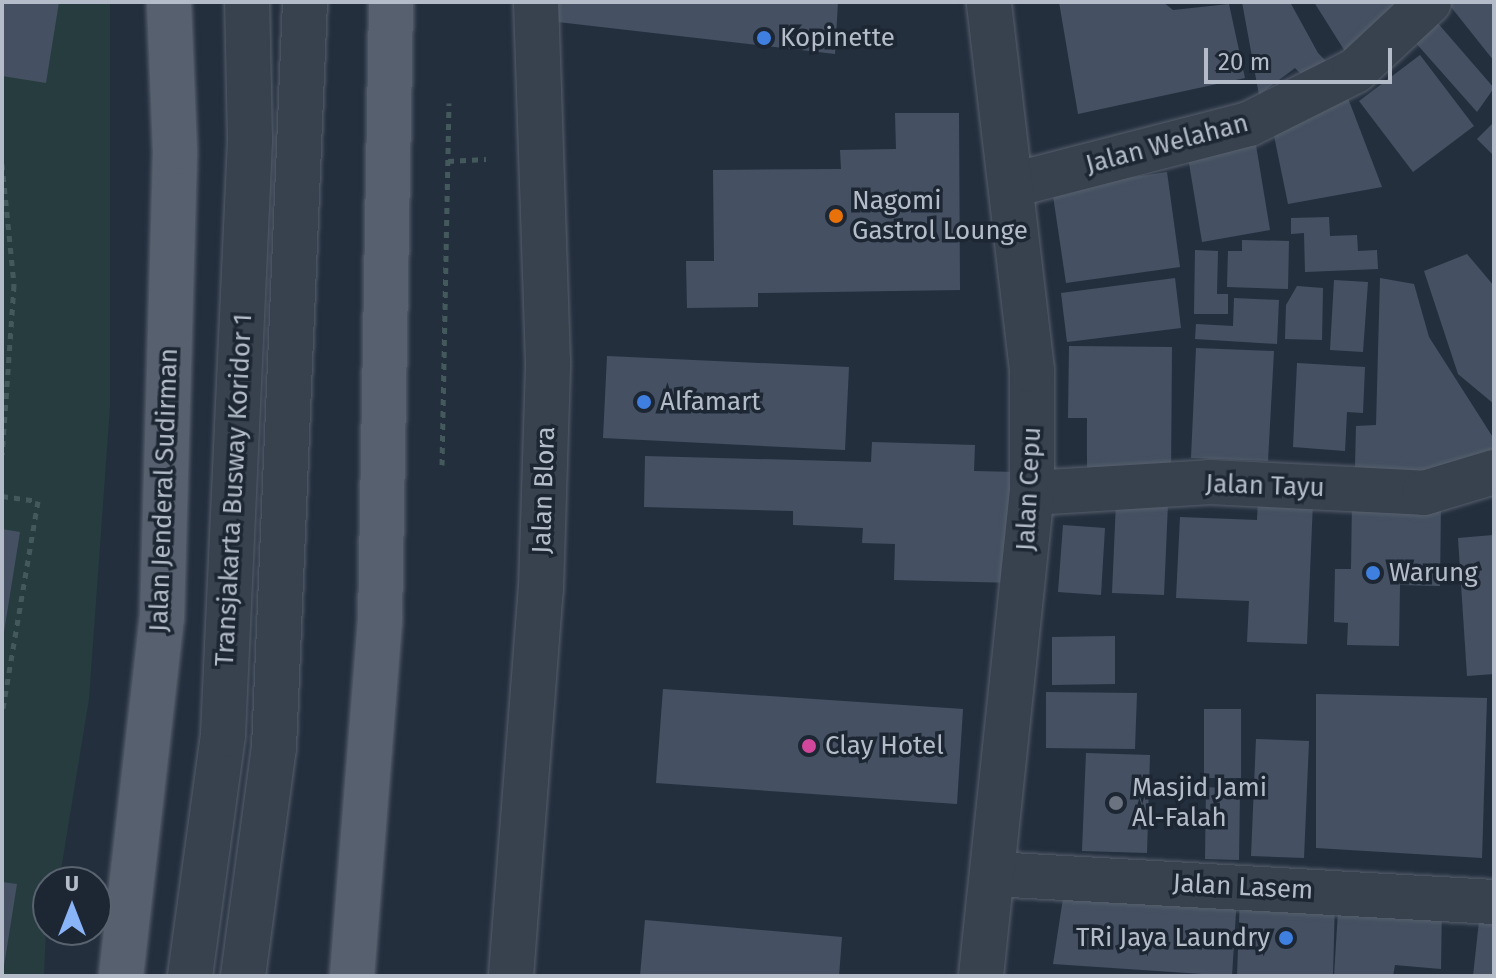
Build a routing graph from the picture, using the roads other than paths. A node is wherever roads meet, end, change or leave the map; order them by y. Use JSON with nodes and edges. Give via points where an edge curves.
{"nodes":[{"id":1,"x":169,"y":2,"type":"edge"},
{"id":2,"x":247,"y":2,"type":"edge"},
{"id":3,"x":305,"y":2,"type":"edge"},
{"id":4,"x":391,"y":2,"type":"edge"},
{"id":5,"x":536,"y":2,"type":"edge"},
{"id":6,"x":989,"y":2,"type":"edge"},
{"id":7,"x":1429,"y":2,"type":"edge"},
{"id":8,"x":1013,"y":185,"type":"junction"},
{"id":9,"x":1494,"y":472,"type":"edge"},
{"id":10,"x":1032,"y":493,"type":"junction"},
{"id":11,"x":993,"y":874,"type":"junction"},
{"id":12,"x":1494,"y":902,"type":"edge"},
{"id":13,"x":121,"y":976,"type":"edge"},
{"id":14,"x":190,"y":976,"type":"edge"},
{"id":15,"x":243,"y":976,"type":"edge"},
{"id":16,"x":352,"y":976,"type":"edge"},
{"id":17,"x":511,"y":976,"type":"edge"},
{"id":18,"x":981,"y":976,"type":"edge"}],
"edges":[{"from":1,"to":13,"type":"main road","name":"Jalan Jenderal Sudirman","via":[[175,152],[162,618]]},
{"from":2,"to":14,"type":"street","name":"Transjakarta Busway Koridor 1","via":[[250,140],[223,735]]},
{"from":3,"to":15,"type":"street","name":"Transjakarta Busway Koridor 1","via":[[274,748]]},
{"from":4,"to":16,"type":"main road","via":[[380,621]]},
{"from":5,"to":17,"type":"street","name":"Jalan Blora","via":[[548,363],[541,589]]},
{"from":6,"to":8,"type":"street","name":"Jalan Cepu"},
{"from":7,"to":8,"type":"street","name":"Jalan Welahan","via":[[1355,71],[1249,124]]},
{"from":8,"to":10,"type":"street","name":"Jalan Cepu","via":[[1032,370]]},
{"from":9,"to":10,"type":"street","name":"Jalan Tayu","via":[[1424,493],[1210,482]]},
{"from":10,"to":11,"type":"street","name":"Jalan Cepu"},
{"from":11,"to":12,"type":"street","name":"Jalan Lasem"},
{"from":11,"to":18,"type":"street","name":"Jalan Cepu"}]}
